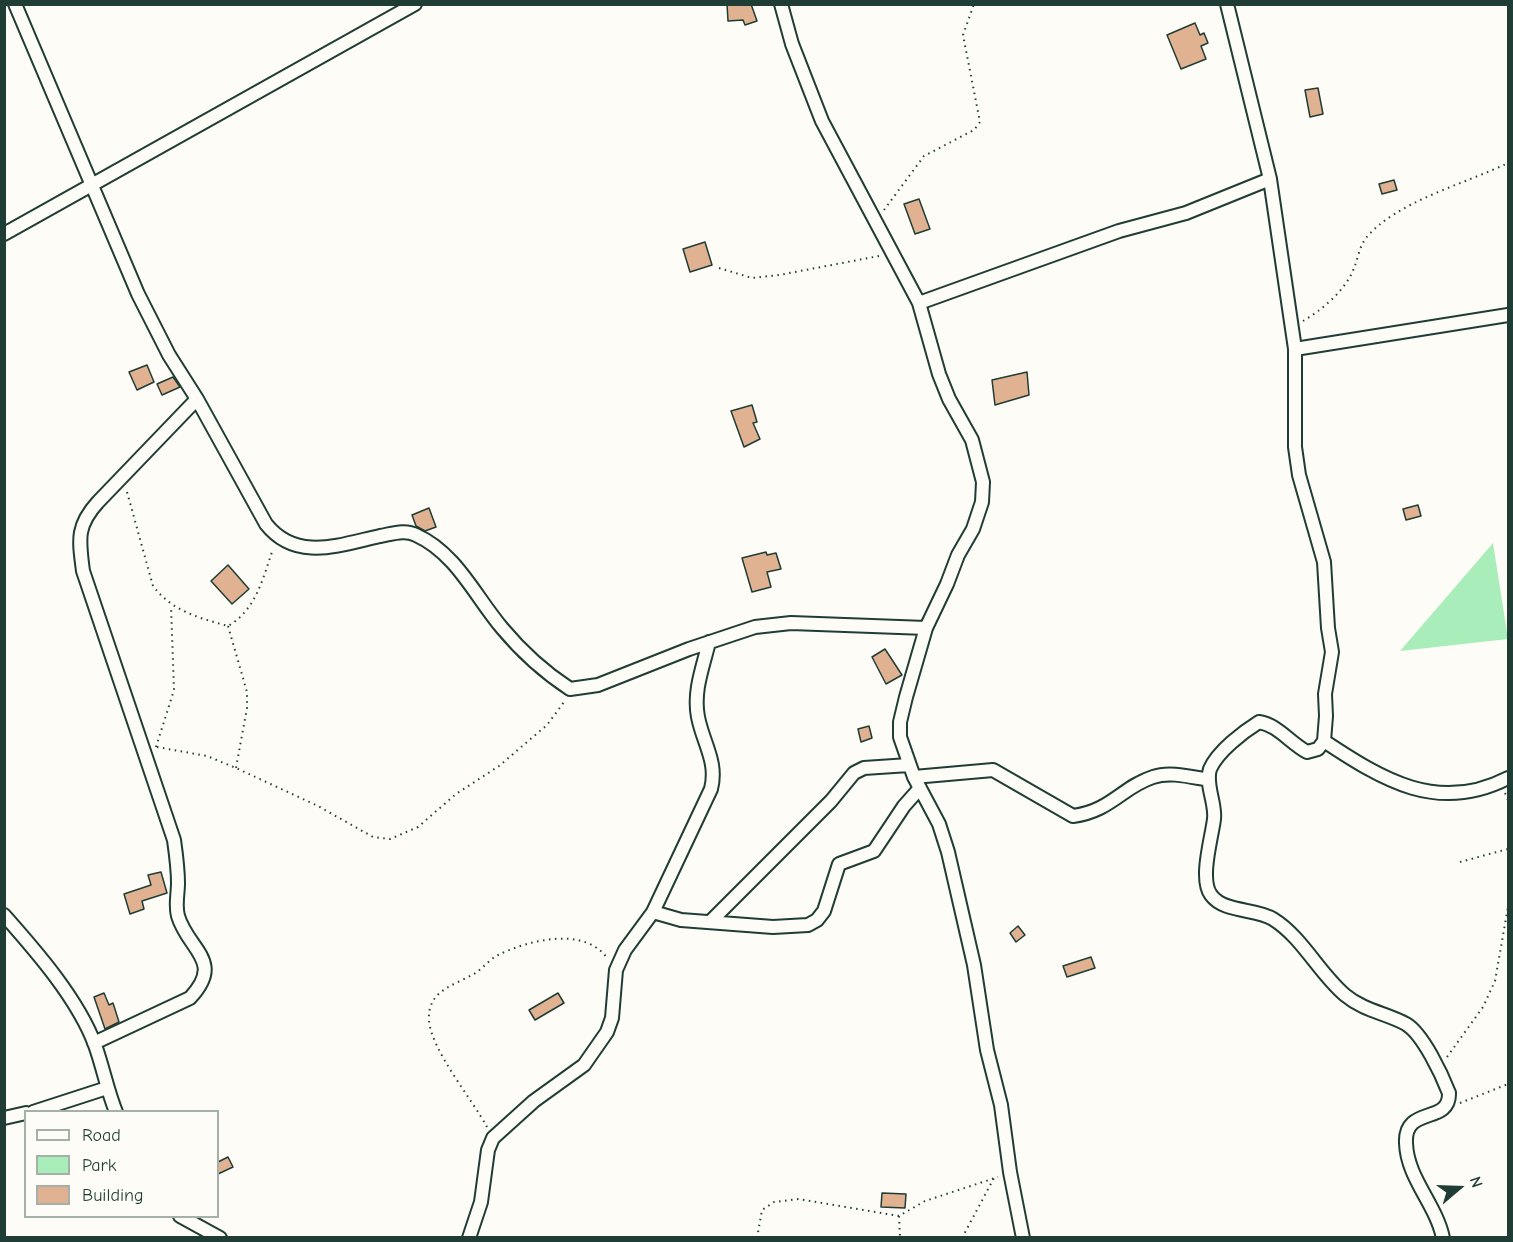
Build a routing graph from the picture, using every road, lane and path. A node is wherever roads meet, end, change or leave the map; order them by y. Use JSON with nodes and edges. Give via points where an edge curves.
{"nodes":[{"id":1,"x":15,"y":4,"type":"edge"},
{"id":2,"x":415,"y":4,"type":"edge"},
{"id":3,"x":781,"y":4,"type":"edge"},
{"id":4,"x":974,"y":4,"type":"edge"},
{"id":5,"x":1227,"y":4,"type":"edge"},
{"id":6,"x":1509,"y":163,"type":"edge"},
{"id":7,"x":1270,"y":179,"type":"junction"},
{"id":8,"x":91,"y":185,"type":"junction"},
{"id":9,"x":876,"y":223,"type":"junction"},
{"id":10,"x":4,"y":234,"type":"edge"},
{"id":11,"x":894,"y":253,"type":"junction"},
{"id":12,"x":719,"y":268,"type":"dead end"},
{"id":13,"x":919,"y":303,"type":"junction"},
{"id":14,"x":1509,"y":315,"type":"edge"},
{"id":15,"x":1293,"y":327,"type":"junction"},
{"id":16,"x":1295,"y":349,"type":"junction"},
{"id":17,"x":197,"y":399,"type":"junction"},
{"id":18,"x":123,"y":475,"type":"junction"},
{"id":19,"x":277,"y":538,"type":"junction"},
{"id":20,"x":171,"y":605,"type":"junction"},
{"id":21,"x":228,"y":626,"type":"junction"},
{"id":22,"x":926,"y":628,"type":"junction"},
{"id":23,"x":708,"y":642,"type":"junction"},
{"id":24,"x":570,"y":689,"type":"junction"},
{"id":25,"x":1323,"y":741,"type":"junction"},
{"id":26,"x":143,"y":745,"type":"junction"},
{"id":27,"x":156,"y":747,"type":"junction"},
{"id":28,"x":236,"y":768,"type":"junction"},
{"id":29,"x":911,"y":771,"type":"junction"},
{"id":30,"x":1509,"y":778,"type":"edge"},
{"id":31,"x":1209,"y":780,"type":"junction"},
{"id":32,"x":920,"y":788,"type":"junction"},
{"id":33,"x":1509,"y":849,"type":"edge"},
{"id":34,"x":1460,"y":862,"type":"dead end"},
{"id":35,"x":1509,"y":907,"type":"edge"},
{"id":36,"x":653,"y":912,"type":"junction"},
{"id":37,"x":4,"y":915,"type":"edge"},
{"id":38,"x":711,"y":921,"type":"junction"},
{"id":39,"x":616,"y":970,"type":"junction"},
{"id":40,"x":94,"y":1044,"type":"junction"},
{"id":41,"x":1437,"y":1068,"type":"junction"},
{"id":42,"x":1509,"y":1084,"type":"edge"},
{"id":43,"x":107,"y":1088,"type":"junction"},
{"id":44,"x":39,"y":1110,"type":"edge"},
{"id":45,"x":115,"y":1110,"type":"edge"},
{"id":46,"x":1444,"y":1110,"type":"junction"},
{"id":47,"x":24,"y":1113,"type":"edge"},
{"id":48,"x":4,"y":1118,"type":"edge"},
{"id":49,"x":493,"y":1138,"type":"junction"},
{"id":50,"x":1010,"y":1172,"type":"junction"},
{"id":51,"x":994,"y":1178,"type":"junction"},
{"id":52,"x":899,"y":1216,"type":"junction"},
{"id":53,"x":184,"y":1218,"type":"edge"},
{"id":54,"x":220,"y":1238,"type":"edge"},
{"id":55,"x":469,"y":1238,"type":"edge"},
{"id":56,"x":757,"y":1238,"type":"edge"},
{"id":57,"x":900,"y":1238,"type":"edge"},
{"id":58,"x":962,"y":1238,"type":"edge"},
{"id":59,"x":1023,"y":1238,"type":"edge"},
{"id":60,"x":1443,"y":1238,"type":"edge"}],
"edges":[{"from":1,"to":8,"type":"street"},
{"from":2,"to":8,"type":"street"},
{"from":3,"to":9,"type":"street","via":[[822,121]]},
{"from":4,"to":9,"type":"path","via":[[963,35],[980,116],[978,126],[924,156]]},
{"from":5,"to":7,"type":"street"},
{"from":6,"to":15,"type":"path","via":[[1415,203],[1379,226],[1364,240],[1348,280],[1318,312]]},
{"from":7,"to":13,"type":"street","via":[[1186,213],[1119,231]]},
{"from":7,"to":15,"type":"street"},
{"from":8,"to":10,"type":"street"},
{"from":8,"to":17,"type":"street","via":[[138,294]]},
{"from":9,"to":11,"type":"street"},
{"from":11,"to":12,"type":"path","via":[[752,278]]},
{"from":11,"to":13,"type":"street"},
{"from":13,"to":22,"type":"street","via":[[939,374],[972,440],[983,482],[974,529],[958,555]]},
{"from":14,"to":16,"type":"street"},
{"from":15,"to":16,"type":"street"},
{"from":16,"to":25,"type":"street","via":[[1295,447],[1299,476],[1324,562],[1332,652]]},
{"from":17,"to":18,"type":"street"},
{"from":17,"to":19,"type":"street","via":[[248,494]]},
{"from":18,"to":20,"type":"path","via":[[153,586]]},
{"from":18,"to":26,"type":"street","via":[[84,517],[81,551],[83,572]]},
{"from":19,"to":21,"type":"path","via":[[254,600],[241,618]]},
{"from":19,"to":24,"type":"street","via":[[290,545],[325,548],[399,532],[414,534],[441,550],[502,628],[543,671]]},
{"from":20,"to":21,"type":"path","via":[[194,617]]},
{"from":20,"to":27,"type":"path","via":[[174,690]]},
{"from":21,"to":28,"type":"path","via":[[247,692]]},
{"from":22,"to":23,"type":"street","via":[[790,623],[755,627]]},
{"from":22,"to":29,"type":"street","via":[[900,722],[900,737]]},
{"from":23,"to":24,"type":"street","via":[[598,685]]},
{"from":23,"to":36,"type":"street","via":[[696,693],[698,717],[715,775]]},
{"from":24,"to":28,"type":"path","via":[[547,726],[499,766],[456,794],[418,827],[390,839],[373,837]]},
{"from":25,"to":30,"type":"street","via":[[1420,792],[1472,791]]},
{"from":25,"to":31,"type":"street","via":[[1318,749],[1307,752],[1272,724],[1259,722],[1217,759]]},
{"from":26,"to":27,"type":"path"},
{"from":26,"to":40,"type":"street","via":[[174,840],[178,915],[200,951],[206,975],[190,998]]},
{"from":27,"to":28,"type":"path","via":[[207,756]]},
{"from":29,"to":31,"type":"street","via":[[993,770],[1073,816],[1108,806],[1153,777],[1165,774]]},
{"from":29,"to":32,"type":"street"},
{"from":29,"to":38,"type":"street","via":[[864,768],[854,773]]},
{"from":31,"to":41,"type":"street","via":[[1214,817],[1207,871],[1209,894],[1273,918],[1343,994],[1361,1007],[1406,1024],[1416,1032]]},
{"from":32,"to":38,"type":"street","via":[[874,851],[839,864],[817,920],[796,927]]},
{"from":32,"to":50,"type":"street","via":[[939,824],[955,881],[1001,1105]]},
{"from":33,"to":34,"type":"path"},
{"from":35,"to":41,"type":"path","via":[[1495,981],[1483,1007]]},
{"from":36,"to":38,"type":"street","via":[[681,920]]},
{"from":36,"to":39,"type":"street","via":[[625,950]]},
{"from":37,"to":40,"type":"street","via":[[60,985]]},
{"from":39,"to":49,"type":"street","via":[[609,1025],[584,1065],[534,1101]]},
{"from":39,"to":49,"type":"path","via":[[600,948],[581,940],[522,945],[495,956],[476,972],[442,989],[430,1004],[429,1020],[435,1041]]},
{"from":40,"to":43,"type":"street"},
{"from":41,"to":46,"type":"street","via":[[1449,1093]]},
{"from":42,"to":46,"type":"path"},
{"from":43,"to":44,"type":"street"},
{"from":43,"to":45,"type":"street"},
{"from":46,"to":60,"type":"street","via":[[1415,1120],[1408,1129],[1406,1142],[1410,1165],[1440,1223]]},
{"from":47,"to":48,"type":"street"},
{"from":49,"to":55,"type":"street","via":[[481,1202]]},
{"from":50,"to":51,"type":"path"},
{"from":50,"to":59,"type":"street"},
{"from":51,"to":52,"type":"path","via":[[925,1201]]},
{"from":51,"to":58,"type":"path"},
{"from":52,"to":56,"type":"path","via":[[799,1199],[774,1202],[762,1210]]},
{"from":52,"to":57,"type":"path"},
{"from":53,"to":54,"type":"street"}]}
